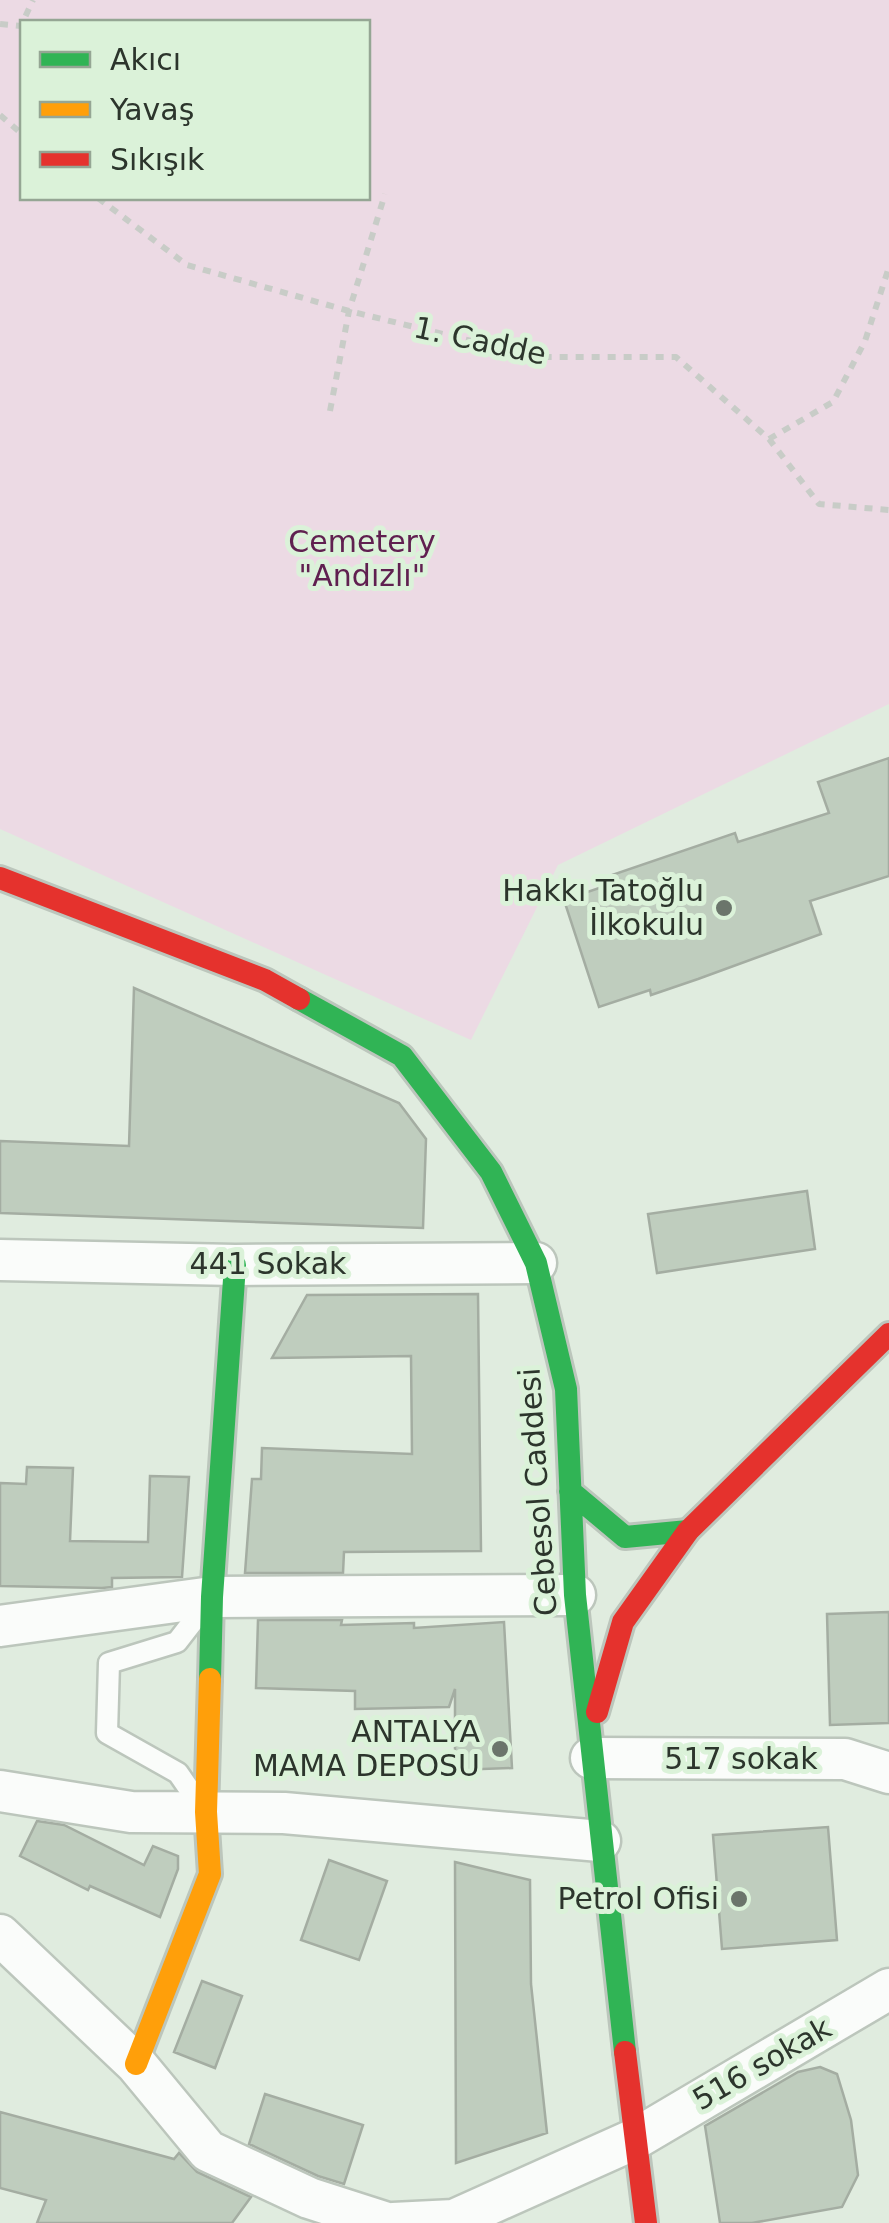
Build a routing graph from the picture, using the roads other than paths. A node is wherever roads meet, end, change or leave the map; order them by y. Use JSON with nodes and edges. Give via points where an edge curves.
{"nodes":[{"id":1,"x":0,"y":878,"type":"edge"},
{"id":2,"x":0,"y":1260,"type":"edge"},
{"id":3,"x":536,"y":1262,"type":"junction"},
{"id":4,"x":235,"y":1265,"type":"junction"},
{"id":5,"x":889,"y":1334,"type":"edge"},
{"id":6,"x":570,"y":1490,"type":"junction"},
{"id":7,"x":688,"y":1531,"type":"junction"},
{"id":8,"x":575,"y":1596,"type":"junction"},
{"id":9,"x":212,"y":1597,"type":"junction"},
{"id":10,"x":0,"y":1626,"type":"edge"},
{"id":11,"x":590,"y":1748,"type":"junction"},
{"id":12,"x":889,"y":1774,"type":"edge"},
{"id":13,"x":0,"y":1791,"type":"edge"},
{"id":14,"x":206,"y":1812,"type":"junction"},
{"id":15,"x":600,"y":1841,"type":"junction"},
{"id":16,"x":0,"y":1934,"type":"edge"},
{"id":17,"x":889,"y":1989,"type":"edge"},
{"id":18,"x":136,"y":2064,"type":"junction"},
{"id":19,"x":635,"y":2139,"type":"junction"},
{"id":20,"x":390,"y":2223,"type":"edge"},
{"id":21,"x":646,"y":2223,"type":"edge"}],
"edges":[{"from":1,"to":3,"type":"main road","name":"Cebesol Caddesi","via":[[265,980],[402,1056],[491,1172]]},
{"from":2,"to":4,"type":"street","name":"441 Sokak"},
{"from":3,"to":4,"type":"street","name":"441 Sokak"},
{"from":3,"to":6,"type":"main road","name":"Cebesol Caddesi","via":[[566,1389]]},
{"from":4,"to":9,"type":"main road"},
{"from":5,"to":7,"type":"main road"},
{"from":6,"to":7,"type":"main road","via":[[625,1538]]},
{"from":6,"to":8,"type":"main road","name":"Cebesol Caddesi"},
{"from":7,"to":11,"type":"main road","via":[[623,1622]]},
{"from":8,"to":9,"type":"street"},
{"from":8,"to":11,"type":"main road","name":"Cebesol Caddesi"},
{"from":9,"to":10,"type":"street"},
{"from":9,"to":14,"type":"main road"},
{"from":9,"to":14,"type":"lane","via":[[177,1642],[109,1663],[107,1733],[178,1774]]},
{"from":11,"to":12,"type":"street","name":"517 sokak","via":[[845,1759]]},
{"from":11,"to":15,"type":"main road","name":"Cebesol Caddesi"},
{"from":13,"to":14,"type":"street","via":[[130,1812]]},
{"from":14,"to":15,"type":"street"},
{"from":14,"to":18,"type":"main road","via":[[210,1874]]},
{"from":15,"to":19,"type":"main road","name":"Cebesol Caddesi"},
{"from":16,"to":18,"type":"street"},
{"from":17,"to":19,"type":"street","name":"516 sokak"},
{"from":18,"to":20,"type":"street","via":[[208,2151],[309,2198]]},
{"from":19,"to":20,"type":"street","name":"516 sokak","via":[[454,2220]]},
{"from":19,"to":21,"type":"main road","name":"Cebesol Caddesi"}]}
